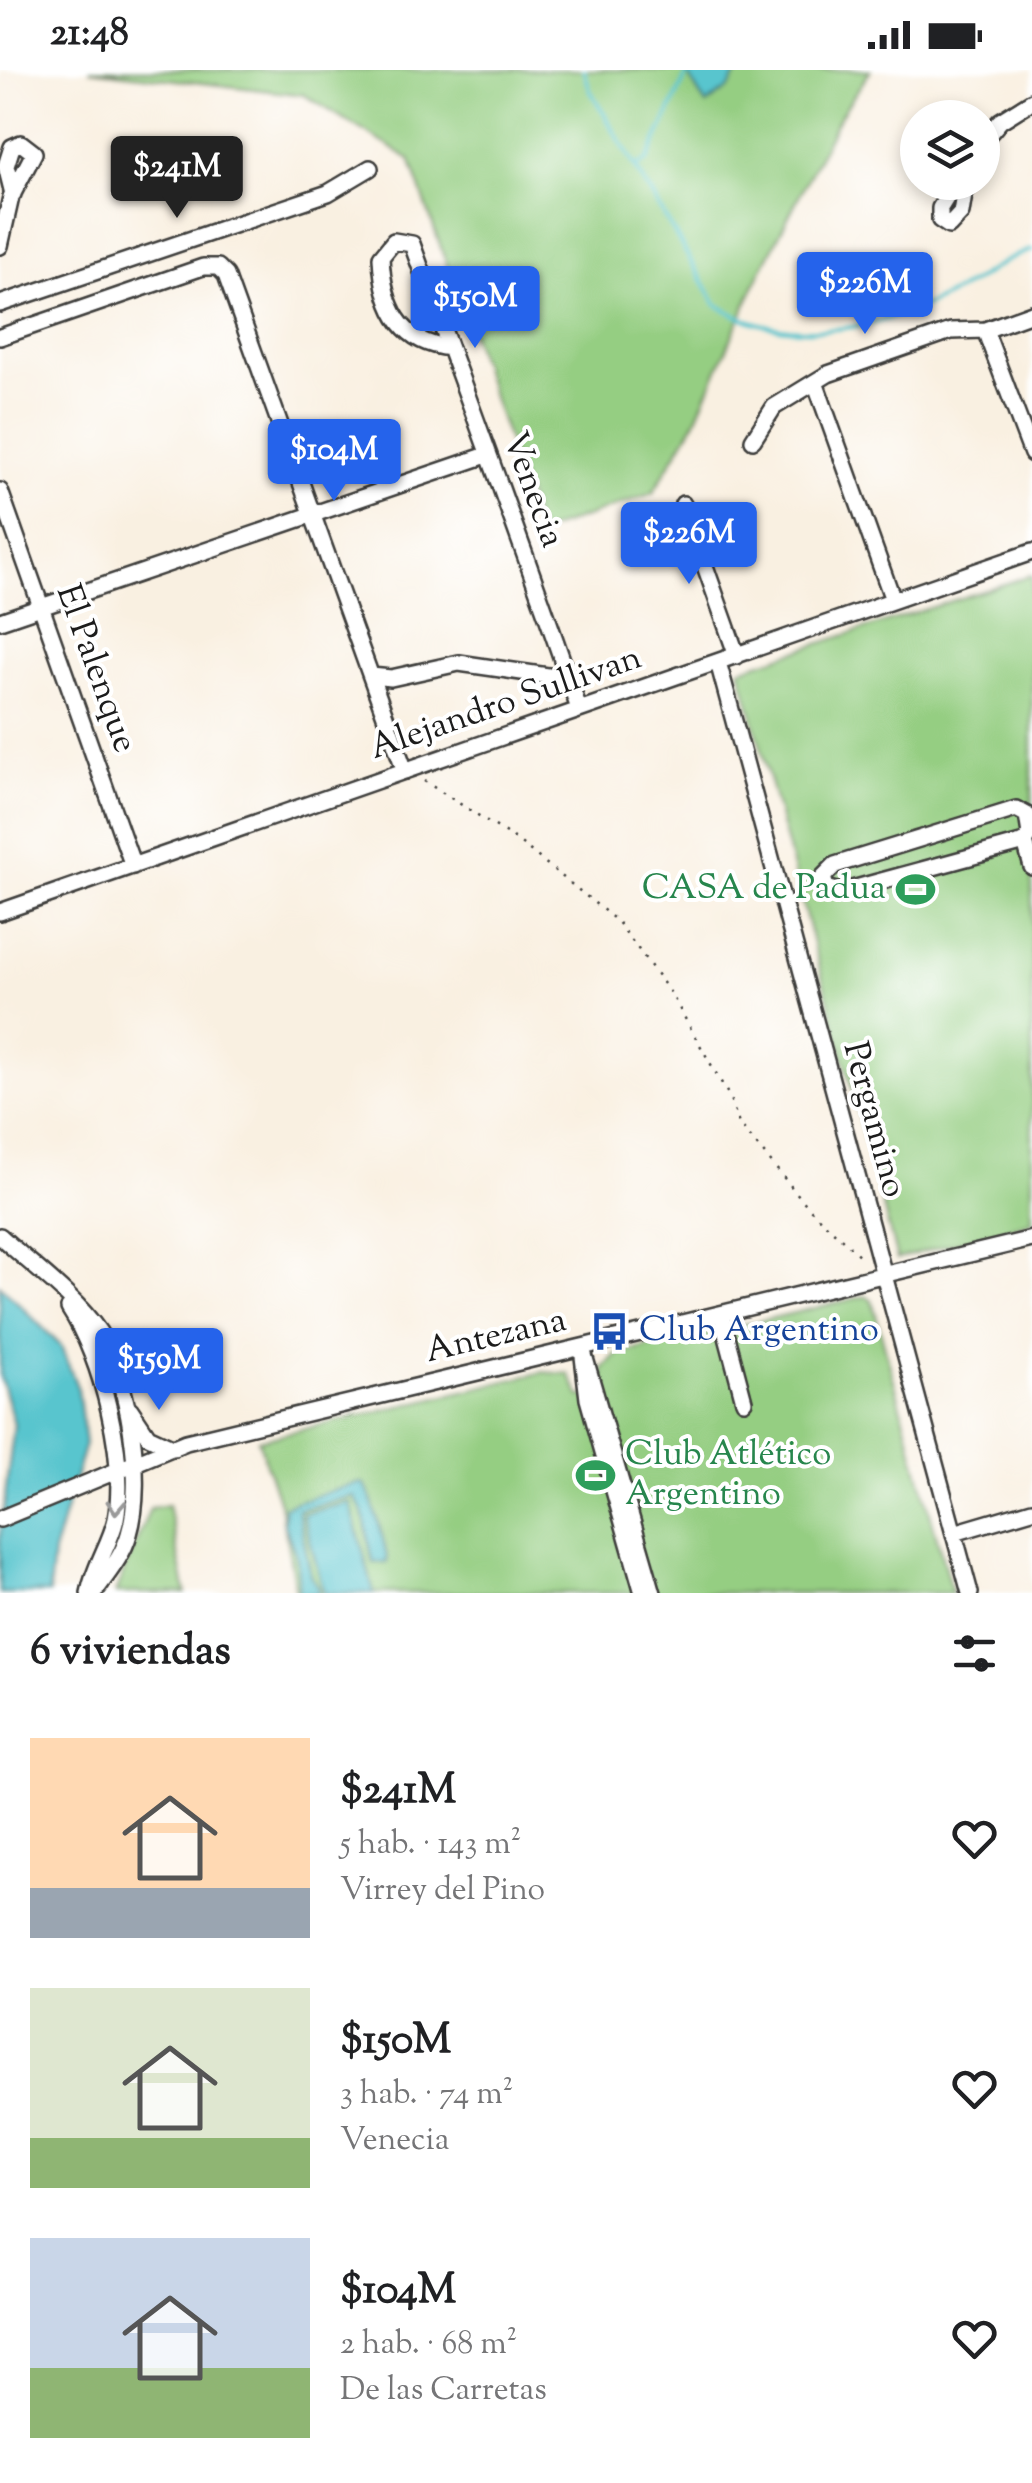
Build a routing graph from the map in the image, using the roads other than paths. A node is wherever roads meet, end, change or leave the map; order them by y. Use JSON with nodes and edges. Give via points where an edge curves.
{"nodes":[{"id":1,"x":1032,"y":101,"type":"edge"},
{"id":2,"x":1000,"y":121,"type":"edge"},
{"id":3,"x":370,"y":168,"type":"dead end"},
{"id":4,"x":13,"y":194,"type":"dead end"},
{"id":5,"x":945,"y":200,"type":"edge"},
{"id":6,"x":963,"y":200,"type":"edge"},
{"id":7,"x":0,"y":246,"type":"edge"},
{"id":8,"x":0,"y":304,"type":"edge"},
{"id":9,"x":1032,"y":312,"type":"edge"},
{"id":10,"x":985,"y":330,"type":"junction"},
{"id":11,"x":0,"y":337,"type":"edge"},
{"id":12,"x":450,"y":348,"type":"junction"},
{"id":13,"x":815,"y":382,"type":"junction"},
{"id":14,"x":753,"y":440,"type":"dead end"},
{"id":15,"x":1032,"y":454,"type":"edge"},
{"id":16,"x":487,"y":455,"type":"junction"},
{"id":17,"x":0,"y":491,"type":"edge"},
{"id":18,"x":683,"y":504,"type":"dead end"},
{"id":19,"x":314,"y":515,"type":"junction"},
{"id":20,"x":1032,"y":552,"type":"edge"},
{"id":21,"x":893,"y":600,"type":"junction"},
{"id":22,"x":41,"y":607,"type":"junction"},
{"id":23,"x":0,"y":621,"type":"edge"},
{"id":24,"x":737,"y":656,"type":"junction"},
{"id":25,"x":718,"y":662,"type":"junction"},
{"id":26,"x":370,"y":676,"type":"junction"},
{"id":27,"x":568,"y":678,"type":"junction"},
{"id":28,"x":579,"y":709,"type":"junction"},
{"id":29,"x":411,"y":769,"type":"junction"},
{"id":30,"x":1025,"y":842,"type":"junction"},
{"id":31,"x":133,"y":866,"type":"junction"},
{"id":32,"x":1032,"y":866,"type":"edge"},
{"id":33,"x":0,"y":912,"type":"edge"},
{"id":34,"x":0,"y":1236,"type":"edge"},
{"id":35,"x":1030,"y":1245,"type":"edge"},
{"id":36,"x":884,"y":1276,"type":"junction"},
{"id":37,"x":52,"y":1284,"type":"junction"},
{"id":38,"x":721,"y":1314,"type":"junction"},
{"id":39,"x":582,"y":1348,"type":"junction"},
{"id":40,"x":126,"y":1400,"type":"junction"},
{"id":41,"x":744,"y":1401,"type":"dead end"},
{"id":42,"x":174,"y":1448,"type":"junction"},
{"id":43,"x":155,"y":1454,"type":"junction"},
{"id":44,"x":132,"y":1462,"type":"junction"},
{"id":45,"x":116,"y":1468,"type":"junction"},
{"id":46,"x":135,"y":1494,"type":"junction"},
{"id":47,"x":1032,"y":1510,"type":"edge"},
{"id":48,"x":0,"y":1519,"type":"edge"},
{"id":49,"x":954,"y":1533,"type":"junction"},
{"id":50,"x":92,"y":1593,"type":"edge"},
{"id":51,"x":643,"y":1593,"type":"edge"},
{"id":52,"x":653,"y":1593,"type":"edge"},
{"id":53,"x":970,"y":1593,"type":"edge"}],
"edges":[{"from":1,"to":2,"type":"street"},
{"from":3,"to":8,"type":"street","via":[[328,193]]},
{"from":4,"to":7,"type":"street"},
{"from":5,"to":6,"type":"street","via":[[940,220],[949,226]]},
{"from":9,"to":10,"type":"street"},
{"from":10,"to":13,"type":"street","via":[[952,330]]},
{"from":10,"to":15,"type":"street"},
{"from":11,"to":19,"type":"street","via":[[203,267],[218,268]]},
{"from":12,"to":12,"type":"street","name":"Venecia","via":[[412,244],[394,242],[382,257],[393,318],[412,338]]},
{"from":12,"to":16,"type":"street","name":"Venecia"},
{"from":13,"to":14,"type":"street","via":[[774,407]]},
{"from":13,"to":21,"type":"street"},
{"from":16,"to":19,"type":"street"},
{"from":16,"to":27,"type":"street","name":"Venecia"},
{"from":17,"to":22,"type":"street","name":"El Palenque"},
{"from":18,"to":24,"type":"street"},
{"from":19,"to":22,"type":"street"},
{"from":19,"to":26,"type":"street"},
{"from":20,"to":21,"type":"street","name":"Alejandro Sullivan"},
{"from":21,"to":24,"type":"street","name":"Alejandro Sullivan"},
{"from":22,"to":23,"type":"street"},
{"from":22,"to":31,"type":"street","name":"El Palenque"},
{"from":24,"to":25,"type":"street","name":"Alejandro Sullivan"},
{"from":25,"to":28,"type":"street","name":"Alejandro Sullivan"},
{"from":25,"to":36,"type":"street","name":"Pergamino"},
{"from":26,"to":27,"type":"street","via":[[391,678],[459,663]]},
{"from":26,"to":29,"type":"street"},
{"from":27,"to":28,"type":"street","name":"Venecia"},
{"from":28,"to":29,"type":"street","name":"Alejandro Sullivan"},
{"from":29,"to":31,"type":"street","name":"Alejandro Sullivan"},
{"from":30,"to":30,"type":"street","via":[[1030,824],[1016,809],[835,865],[823,877],[826,888],[840,892]]},
{"from":30,"to":32,"type":"street"},
{"from":31,"to":33,"type":"street","name":"Alejandro Sullivan"},
{"from":34,"to":37,"type":"street"},
{"from":35,"to":36,"type":"street","name":"Antezana"},
{"from":36,"to":38,"type":"street","name":"Antezana"},
{"from":36,"to":49,"type":"street","name":"Pergamino"},
{"from":37,"to":40,"type":"street","via":[[98,1330]]},
{"from":37,"to":45,"type":"street","via":[[100,1368]]},
{"from":38,"to":39,"type":"street","name":"Antezana"},
{"from":38,"to":41,"type":"street"},
{"from":39,"to":42,"type":"street","name":"Antezana"},
{"from":39,"to":51,"type":"street","via":[[588,1399]]},
{"from":39,"to":52,"type":"street"},
{"from":40,"to":42,"type":"street","via":[[143,1431]]},
{"from":40,"to":44,"type":"street"},
{"from":42,"to":43,"type":"street","name":"Antezana"},
{"from":43,"to":44,"type":"street","name":"Antezana"},
{"from":43,"to":46,"type":"street"},
{"from":44,"to":45,"type":"street","name":"Antezana"},
{"from":44,"to":46,"type":"street"},
{"from":45,"to":48,"type":"street","name":"Antezana"},
{"from":45,"to":50,"type":"street","one_way":true,"via":[[114,1526]]},
{"from":46,"to":50,"type":"street","via":[[124,1548]]},
{"from":47,"to":49,"type":"street"},
{"from":49,"to":53,"type":"street","name":"Pergamino"}]}
